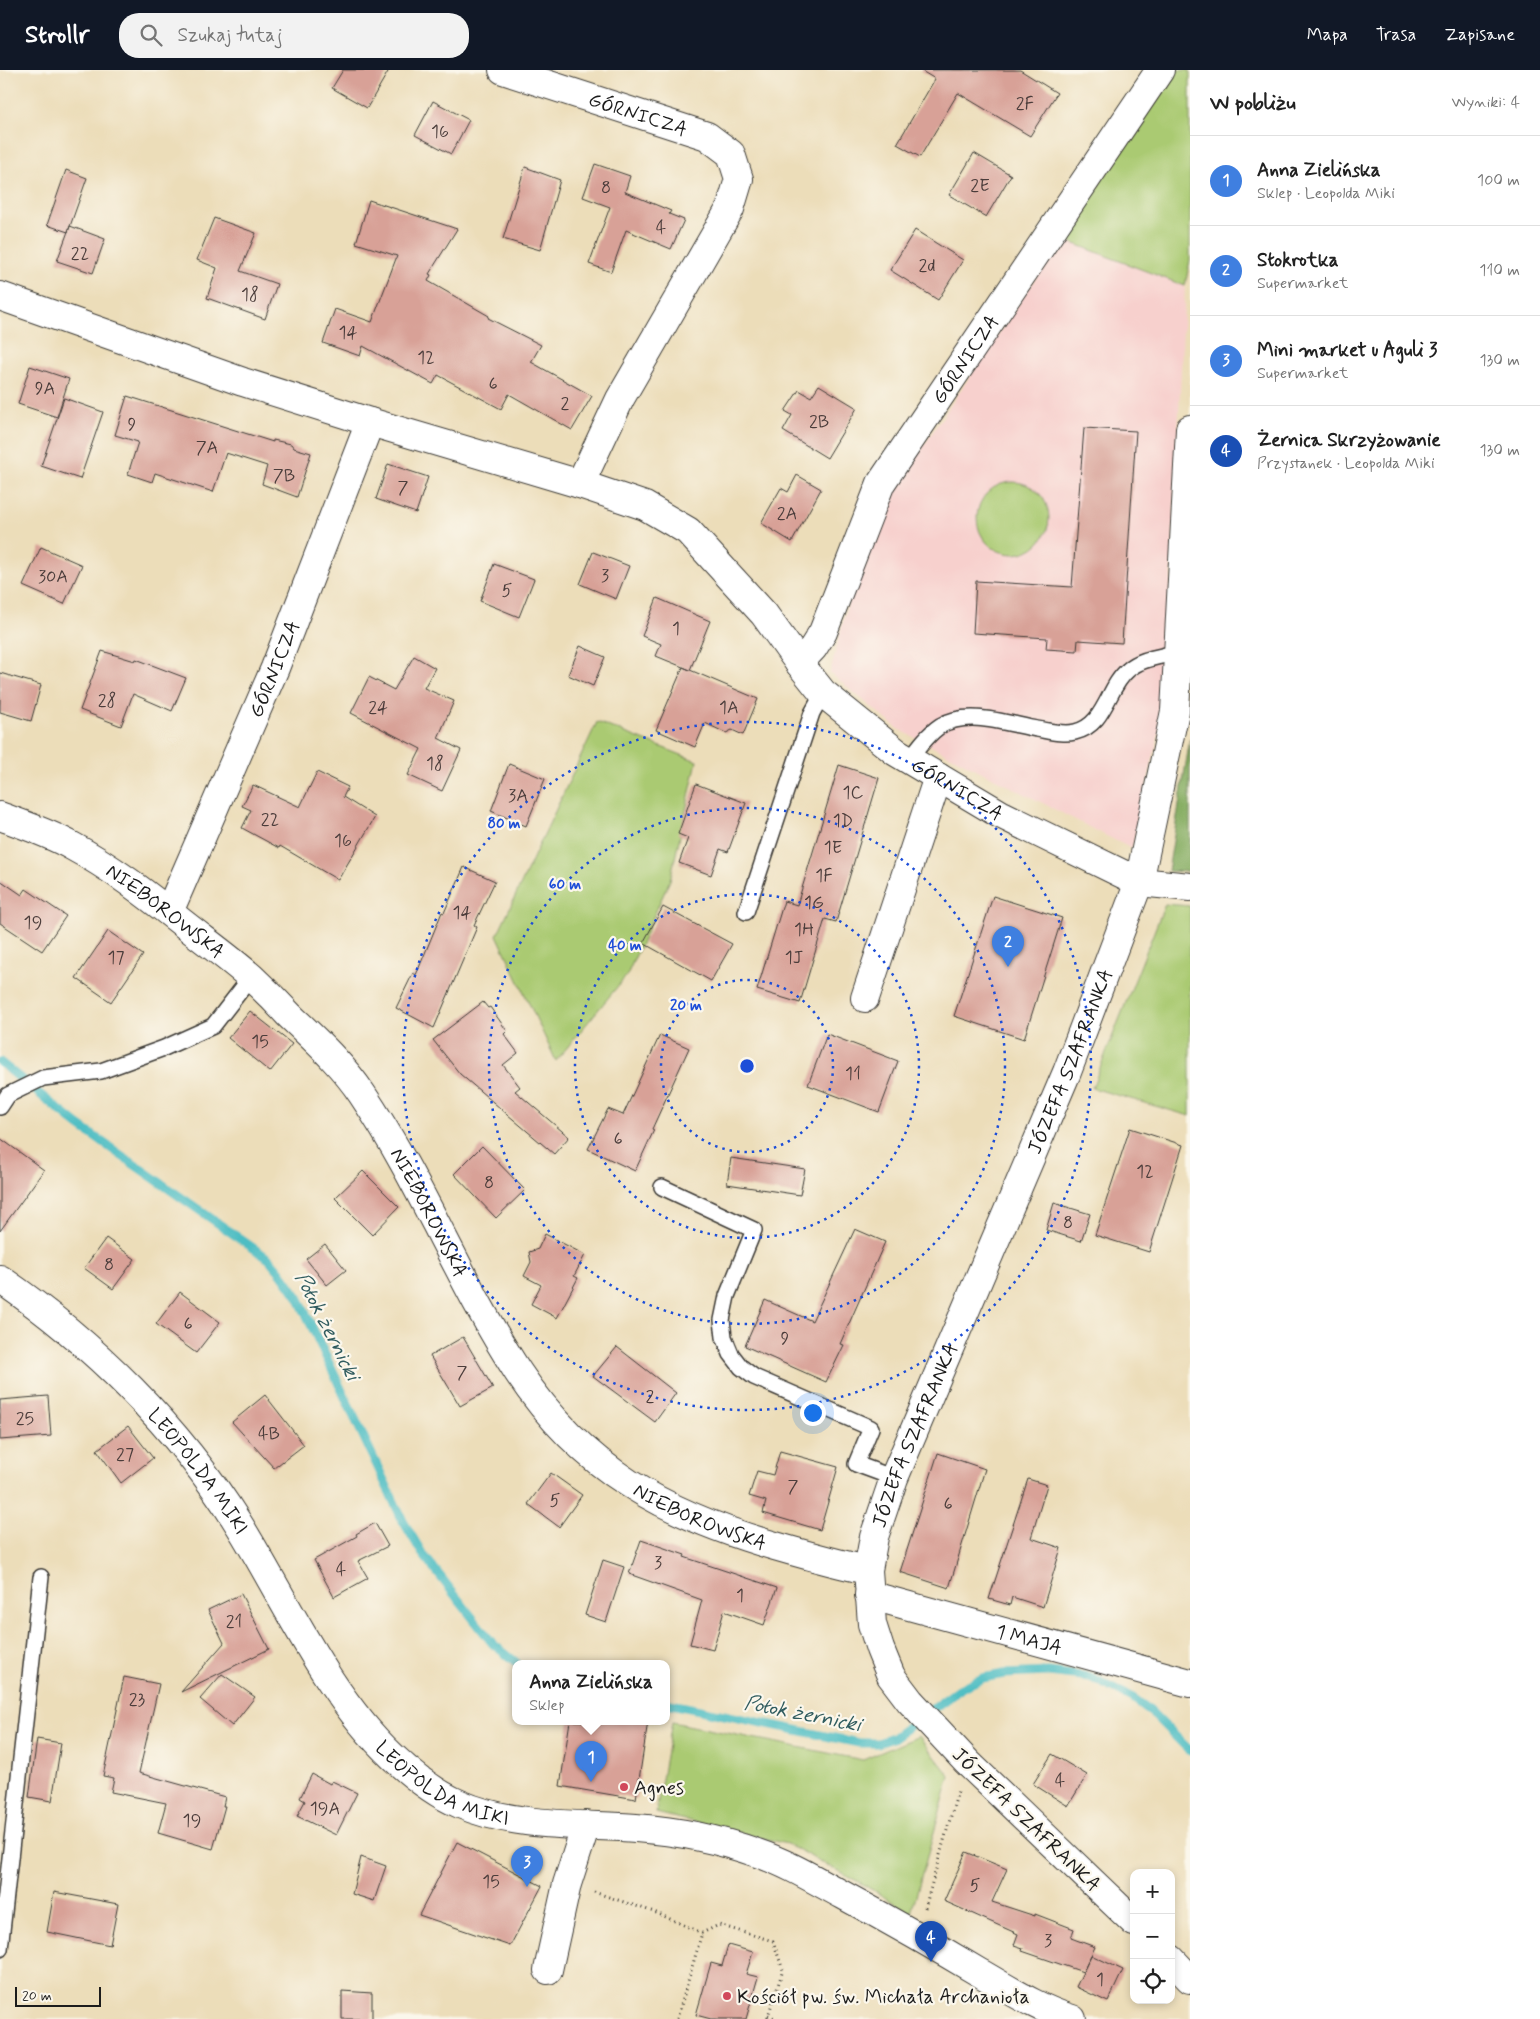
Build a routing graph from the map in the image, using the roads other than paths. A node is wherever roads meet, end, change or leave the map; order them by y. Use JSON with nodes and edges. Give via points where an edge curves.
{"nodes":[{"id":1,"x":503,"y":70,"type":"edge"},
{"id":2,"x":1160,"y":70,"type":"edge"},
{"id":3,"x":0,"y":296,"type":"edge"},
{"id":4,"x":370,"y":422,"type":"junction"},
{"id":5,"x":1190,"y":428,"type":"edge"},
{"id":6,"x":580,"y":484,"type":"junction"},
{"id":7,"x":1178,"y":652,"type":"junction"},
{"id":8,"x":798,"y":663,"type":"junction"},
{"id":9,"x":823,"y":693,"type":"junction"},
{"id":10,"x":909,"y":760,"type":"junction"},
{"id":11,"x":938,"y":777,"type":"junction"},
{"id":12,"x":0,"y":816,"type":"edge"},
{"id":13,"x":1139,"y":882,"type":"junction"},
{"id":14,"x":1190,"y":887,"type":"edge"},
{"id":15,"x":169,"y":912,"type":"junction"},
{"id":16,"x":746,"y":912,"type":"dead end"},
{"id":17,"x":251,"y":977,"type":"junction"},
{"id":18,"x":865,"y":998,"type":"dead end"},
{"id":19,"x":4,"y":1101,"type":"edge"},
{"id":20,"x":662,"y":1187,"type":"dead end"},
{"id":21,"x":0,"y":1279,"type":"edge"},
{"id":22,"x":894,"y":1478,"type":"junction"},
{"id":23,"x":41,"y":1577,"type":"dead end"},
{"id":24,"x":869,"y":1582,"type":"junction"},
{"id":25,"x":1190,"y":1683,"type":"edge"},
{"id":26,"x":586,"y":1825,"type":"junction"},
{"id":27,"x":1130,"y":1918,"type":"edge"},
{"id":28,"x":0,"y":1949,"type":"edge"},
{"id":29,"x":1175,"y":1963,"type":"edge"},
{"id":30,"x":548,"y":1970,"type":"dead end"},
{"id":31,"x":1190,"y":1978,"type":"edge"},
{"id":32,"x":1072,"y":2019,"type":"edge"}],
"edges":[{"from":1,"to":6,"type":"street","name":"GÓRNICZA","via":[[706,136],[731,154],[739,179],[730,209],[620,399]]},
{"from":2,"to":8,"type":"street","name":"GÓRNICZA","via":[[881,483],[824,632]]},
{"from":3,"to":4,"type":"street","name":"GÓRNICZA","via":[[157,353]]},
{"from":4,"to":6,"type":"street","name":"GÓRNICZA"},
{"from":4,"to":15,"type":"street","name":"GÓRNICZA","via":[[275,668]]},
{"from":5,"to":7,"type":"street","name":"JÓZEFA SZAFRANKA"},
{"from":6,"to":8,"type":"street","name":"GÓRNICZA","via":[[645,506],[688,531],[764,614]]},
{"from":7,"to":10,"type":"lane","via":[[1139,662],[1127,670],[1095,720],[1076,732],[1050,732],[975,719],[952,721],[932,733]]},
{"from":7,"to":13,"type":"street","name":"JÓZEFA SZAFRANKA","via":[[1175,711]]},
{"from":8,"to":9,"type":"street","name":"GÓRNICZA"},
{"from":9,"to":10,"type":"street","name":"GÓRNICZA"},
{"from":9,"to":16,"type":"lane","via":[[812,712]]},
{"from":10,"to":11,"type":"street","name":"GÓRNICZA"},
{"from":11,"to":13,"type":"street","name":"GÓRNICZA","via":[[1000,814]]},
{"from":11,"to":18,"type":"street"},
{"from":12,"to":15,"type":"street","name":"NIEBOROWSKA","via":[[69,844],[98,860]]},
{"from":13,"to":14,"type":"street"},
{"from":13,"to":22,"type":"street","name":"JÓZEFA SZAFRANKA","via":[[1067,1072]]},
{"from":15,"to":17,"type":"street","name":"NIEBOROWSKA"},
{"from":17,"to":19,"type":"lane","via":[[213,1026],[101,1072],[43,1078]]},
{"from":17,"to":24,"type":"street","name":"NIEBOROWSKA","via":[[338,1062],[363,1095],[432,1213],[506,1351],[520,1374],[568,1434],[623,1480],[689,1517],[834,1564]]},
{"from":20,"to":22,"type":"lane","via":[[754,1230],[727,1296],[722,1320],[724,1337],[741,1367],[766,1382],[871,1428],[856,1464]]},
{"from":21,"to":26,"type":"street","name":"LEOPOLDA MIKI","via":[[75,1336],[163,1423],[236,1521],[334,1684],[393,1757],[417,1777],[464,1806],[522,1819]]},
{"from":22,"to":24,"type":"street","name":"JÓZEFA SZAFRANKA","via":[[874,1537]]},
{"from":23,"to":28,"type":"lane"},
{"from":24,"to":25,"type":"street","name":"1 MAJA"},
{"from":24,"to":27,"type":"street","name":"JÓZEFA SZAFRANKA","via":[[872,1624],[880,1649],[891,1676],[910,1701],[967,1762]]},
{"from":26,"to":30,"type":"street","via":[[567,1884]]},
{"from":26,"to":32,"type":"street","name":"LEOPOLDA MIKI","via":[[673,1831],[757,1853],[814,1880],[1033,2003]]},
{"from":29,"to":31,"type":"street"}]}
